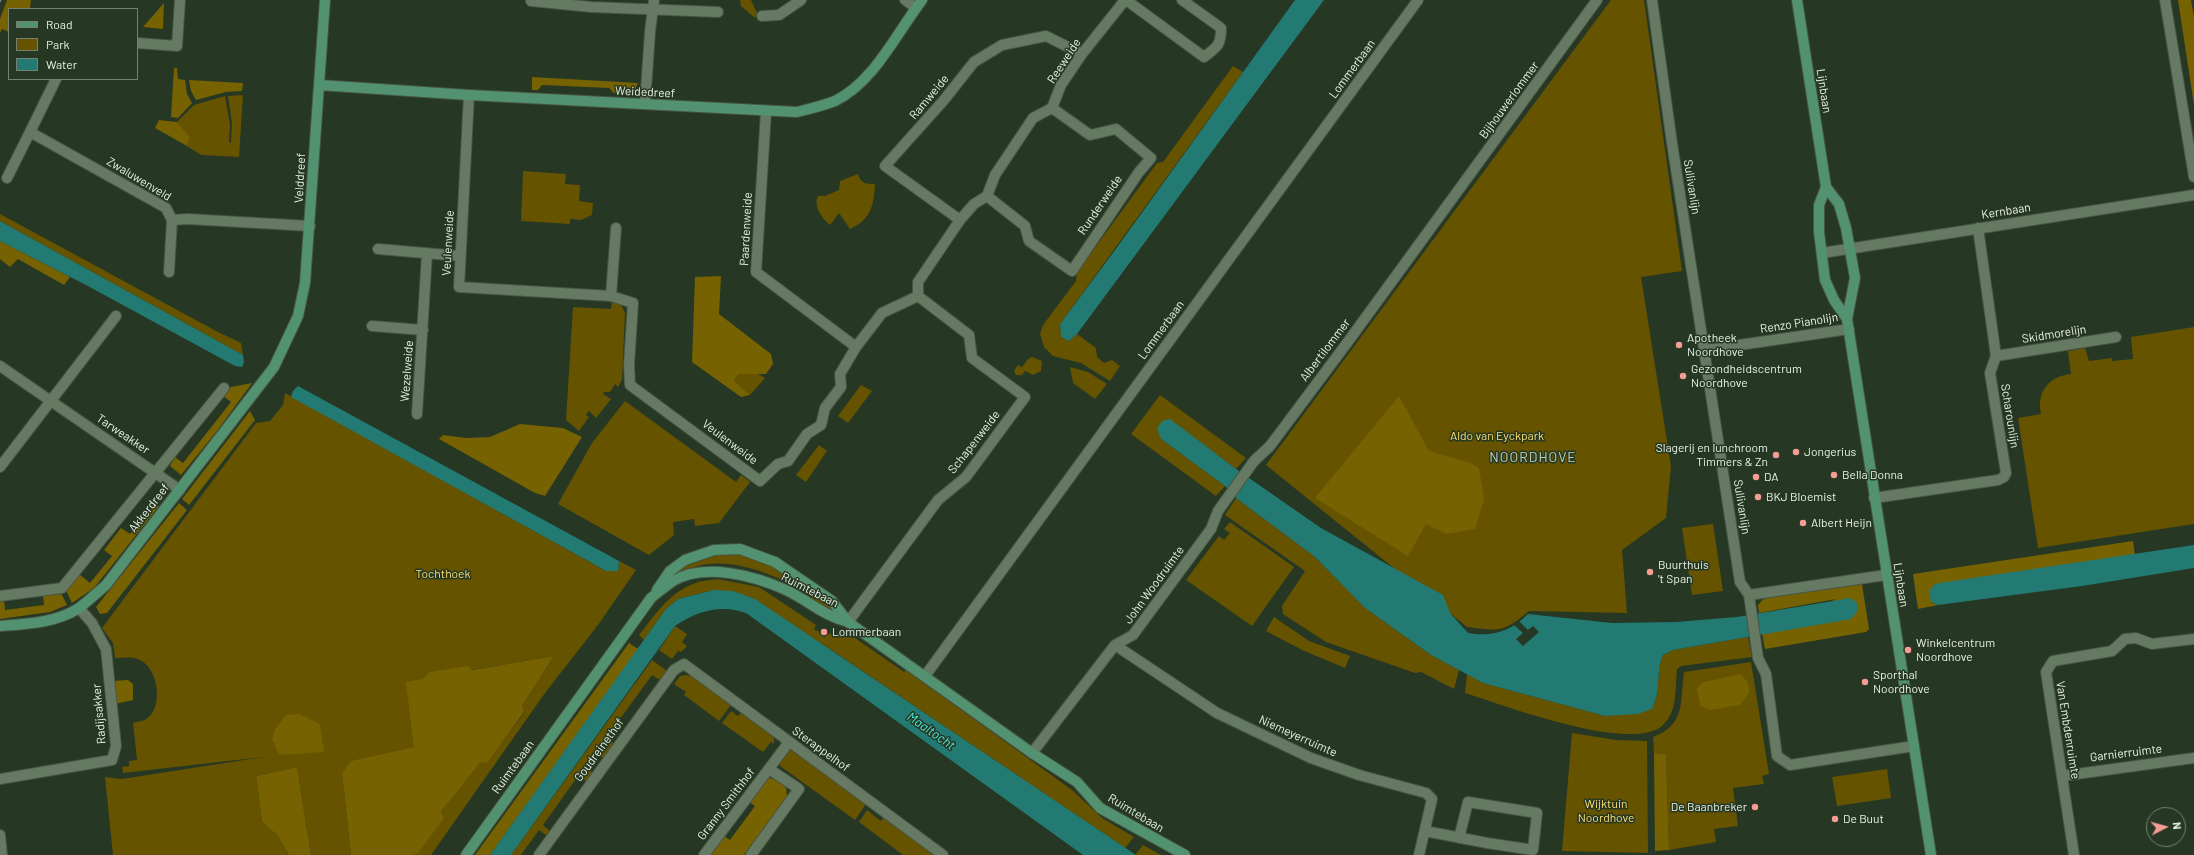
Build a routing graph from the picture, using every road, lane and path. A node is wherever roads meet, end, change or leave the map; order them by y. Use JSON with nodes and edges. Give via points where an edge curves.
{"nodes":[{"id":1,"x":180,"y":0,"type":"edge"},
{"id":2,"x":325,"y":0,"type":"edge"},
{"id":3,"x":801,"y":0,"type":"edge"},
{"id":4,"x":905,"y":0,"type":"edge"},
{"id":5,"x":1126,"y":0,"type":"edge"},
{"id":6,"x":1182,"y":0,"type":"edge"},
{"id":7,"x":1418,"y":0,"type":"edge"},
{"id":8,"x":1597,"y":0,"type":"edge"},
{"id":9,"x":1652,"y":0,"type":"edge"},
{"id":10,"x":1797,"y":0,"type":"edge"},
{"id":11,"x":2165,"y":0,"type":"edge"},
{"id":12,"x":531,"y":1,"type":"dead end"},
{"id":13,"x":654,"y":4,"type":"edge"},
{"id":14,"x":919,"y":4,"type":"edge"},
{"id":15,"x":718,"y":12,"type":"dead end"},
{"id":16,"x":762,"y":16,"type":"dead end"},
{"id":17,"x":138,"y":43,"type":"edge"},
{"id":18,"x":1082,"y":54,"type":"junction"},
{"id":19,"x":56,"y":80,"type":"edge"},
{"id":20,"x":319,"y":86,"type":"junction"},
{"id":21,"x":468,"y":95,"type":"junction"},
{"id":22,"x":645,"y":104,"type":"junction"},
{"id":23,"x":1052,"y":108,"type":"junction"},
{"id":24,"x":766,"y":112,"type":"junction"},
{"id":25,"x":30,"y":132,"type":"junction"},
{"id":26,"x":2194,"y":177,"type":"edge"},
{"id":27,"x":7,"y":178,"type":"dead end"},
{"id":28,"x":1826,"y":187,"type":"junction"},
{"id":29,"x":2194,"y":195,"type":"edge"},
{"id":30,"x":987,"y":196,"type":"junction"},
{"id":31,"x":1441,"y":214,"type":"joint"},
{"id":32,"x":172,"y":220,"type":"junction"},
{"id":33,"x":960,"y":220,"type":"junction"},
{"id":34,"x":310,"y":226,"type":"junction"},
{"id":35,"x":616,"y":228,"type":"dead end"},
{"id":36,"x":1978,"y":228,"type":"junction"},
{"id":37,"x":378,"y":249,"type":"dead end"},
{"id":38,"x":1850,"y":249,"type":"junction"},
{"id":39,"x":1822,"y":253,"type":"junction"},
{"id":40,"x":428,"y":254,"type":"junction"},
{"id":41,"x":460,"y":256,"type":"junction"},
{"id":42,"x":169,"y":272,"type":"dead end"},
{"id":43,"x":612,"y":296,"type":"junction"},
{"id":44,"x":918,"y":296,"type":"junction"},
{"id":45,"x":116,"y":316,"type":"dead end"},
{"id":46,"x":1848,"y":324,"type":"junction"},
{"id":47,"x":372,"y":326,"type":"dead end"},
{"id":48,"x":422,"y":330,"type":"junction"},
{"id":49,"x":2116,"y":337,"type":"dead end"},
{"id":50,"x":856,"y":347,"type":"junction"},
{"id":51,"x":1705,"y":350,"type":"junction"},
{"id":52,"x":282,"y":353,"type":"joint"},
{"id":53,"x":1996,"y":356,"type":"junction"},
{"id":54,"x":0,"y":366,"type":"edge"},
{"id":55,"x":224,"y":388,"type":"dead end"},
{"id":56,"x":51,"y":400,"type":"junction"},
{"id":57,"x":417,"y":414,"type":"dead end"},
{"id":58,"x":0,"y":467,"type":"edge"},
{"id":59,"x":156,"y":472,"type":"junction"},
{"id":60,"x":180,"y":490,"type":"junction"},
{"id":61,"x":1874,"y":498,"type":"junction"},
{"id":62,"x":1226,"y":499,"type":"joint"},
{"id":63,"x":1886,"y":575,"type":"junction"},
{"id":64,"x":1749,"y":595,"type":"junction"},
{"id":65,"x":0,"y":596,"type":"edge"},
{"id":66,"x":651,"y":598,"type":"junction"},
{"id":67,"x":79,"y":608,"type":"junction"},
{"id":68,"x":848,"y":622,"type":"junction"},
{"id":69,"x":0,"y":626,"type":"edge"},
{"id":70,"x":2194,"y":639,"type":"edge"},
{"id":71,"x":1115,"y":645,"type":"junction"},
{"id":72,"x":684,"y":664,"type":"joint"},
{"id":73,"x":925,"y":676,"type":"junction"},
{"id":74,"x":789,"y":742,"type":"junction"},
{"id":75,"x":1914,"y":746,"type":"junction"},
{"id":76,"x":1032,"y":753,"type":"junction"},
{"id":77,"x":2194,"y":758,"type":"edge"},
{"id":78,"x":769,"y":769,"type":"junction"},
{"id":79,"x":2062,"y":776,"type":"junction"},
{"id":80,"x":0,"y":779,"type":"edge"},
{"id":81,"x":1425,"y":831,"type":"junction"},
{"id":82,"x":0,"y":835,"type":"edge"},
{"id":83,"x":1459,"y":838,"type":"junction"},
{"id":84,"x":2,"y":855,"type":"edge"},
{"id":85,"x":466,"y":855,"type":"edge"},
{"id":86,"x":539,"y":855,"type":"edge"},
{"id":87,"x":704,"y":855,"type":"edge"},
{"id":88,"x":751,"y":855,"type":"edge"},
{"id":89,"x":943,"y":855,"type":"edge"},
{"id":90,"x":1185,"y":855,"type":"edge"},
{"id":91,"x":1419,"y":855,"type":"edge"},
{"id":92,"x":1931,"y":855,"type":"edge"},
{"id":93,"x":2074,"y":855,"type":"edge"}],
"edges":[{"from":1,"to":17,"type":"street","via":[[176,46]]},
{"from":2,"to":20,"type":"street","name":"Velddreef"},
{"from":3,"to":16,"type":"street","via":[[779,15]]},
{"from":4,"to":14,"type":"street"},
{"from":5,"to":6,"type":"street","via":[[1204,57],[1221,41],[1221,28]]},
{"from":5,"to":18,"type":"street","name":"Reeweide"},
{"from":7,"to":73,"type":"street","name":"Lommerbaan"},
{"from":8,"to":31,"type":"street","name":"Bijhouwerlommer"},
{"from":9,"to":51,"type":"street","name":"Sullivanlijn"},
{"from":10,"to":28,"type":"street","name":"Lijnbaan"},
{"from":11,"to":26,"type":"street"},
{"from":12,"to":13,"type":"street","via":[[591,7]]},
{"from":13,"to":15,"type":"street"},
{"from":13,"to":22,"type":"street"},
{"from":14,"to":24,"type":"street","name":"Weidedreef","via":[[871,70],[848,92],[816,108],[797,112]]},
{"from":18,"to":23,"type":"street","name":"Reeweide","via":[[1061,85]]},
{"from":18,"to":33,"type":"street","name":"Ramweide","via":[[1046,36],[1002,45],[974,62],[885,166]]},
{"from":19,"to":25,"type":"street"},
{"from":20,"to":21,"type":"street","name":"Weidedreef"},
{"from":20,"to":34,"type":"street","name":"Velddreef"},
{"from":21,"to":22,"type":"street","name":"Weidedreef"},
{"from":21,"to":41,"type":"street","name":"Veulenweide"},
{"from":22,"to":24,"type":"street","name":"Weidedreef"},
{"from":23,"to":30,"type":"street","via":[[1033,118],[995,175]]},
{"from":23,"to":30,"type":"street","name":"Runderweide","via":[[1090,135],[1116,129],[1151,158],[1072,271],[1029,241],[1025,226]]},
{"from":24,"to":50,"type":"street","name":"Paardenweide","via":[[756,272]]},
{"from":25,"to":27,"type":"street"},
{"from":25,"to":32,"type":"street","name":"Zwaluwenveld","via":[[166,208]]},
{"from":28,"to":38,"type":"street","name":"Lijnbaan","via":[[1839,204]]},
{"from":28,"to":39,"type":"street","name":"Lijnbaan","via":[[1819,205],[1818,232]]},
{"from":29,"to":36,"type":"street","name":"Kernbaan"},
{"from":30,"to":33,"type":"street","via":[[974,204]]},
{"from":31,"to":62,"type":"street","name":"Albertilommer","via":[[1270,446]]},
{"from":32,"to":34,"type":"street","name":"Zwaluwenveld"},
{"from":32,"to":42,"type":"street"},
{"from":33,"to":44,"type":"street","via":[[918,282]]},
{"from":34,"to":52,"type":"street","name":"Velddreef","via":[[306,282],[298,316]]},
{"from":35,"to":43,"type":"street"},
{"from":36,"to":38,"type":"street","name":"Kernbaan"},
{"from":36,"to":53,"type":"street","name":"Scharounlijn"},
{"from":37,"to":40,"type":"street"},
{"from":38,"to":39,"type":"street","name":"Kernbaan"},
{"from":38,"to":46,"type":"street","name":"Lijnbaan","via":[[1855,278]]},
{"from":39,"to":46,"type":"street","name":"Lijnbaan","via":[[1825,280]]},
{"from":40,"to":41,"type":"street"},
{"from":40,"to":48,"type":"street","name":"Wezelweide"},
{"from":41,"to":43,"type":"street","name":"Veulenweide","via":[[459,287]]},
{"from":43,"to":50,"type":"street","name":"Veulenweide","via":[[633,303],[630,385],[760,481],[778,464],[788,461],[807,434],[821,425],[826,408],[841,387],[840,374]]},
{"from":44,"to":50,"type":"street","via":[[882,313]]},
{"from":44,"to":68,"type":"street","name":"Schapenweide","via":[[969,335],[972,358],[1025,398],[966,477],[938,500]]},
{"from":45,"to":56,"type":"street"},
{"from":46,"to":51,"type":"street","name":"Renzo Pianolijn"},
{"from":46,"to":61,"type":"street","name":"Lijnbaan"},
{"from":47,"to":48,"type":"street"},
{"from":48,"to":57,"type":"street","name":"Wezelweide"},
{"from":49,"to":53,"type":"street","name":"Skidmorelijn"},
{"from":51,"to":64,"type":"street","name":"Sullivanlijn","via":[[1740,582]]},
{"from":52,"to":60,"type":"street","name":"Akkerdreef","via":[[249,402]]},
{"from":53,"to":61,"type":"street","name":"Scharounlijn","via":[[1990,373],[2006,473],[2004,477],[1998,480]]},
{"from":54,"to":56,"type":"street","name":"Tarweakker"},
{"from":55,"to":59,"type":"street","name":"Akkerdreef"},
{"from":56,"to":58,"type":"street"},
{"from":56,"to":59,"type":"street","name":"Tarweakker"},
{"from":59,"to":60,"type":"street","name":"Tarweakker"},
{"from":59,"to":65,"type":"street","name":"Akkerdreef","via":[[62,588]]},
{"from":60,"to":67,"type":"street","name":"Akkerdreef","via":[[106,585]]},
{"from":61,"to":63,"type":"street","name":"Lijnbaan"},
{"from":62,"to":71,"type":"street","name":"John Woodruimte","via":[[1211,529],[1133,635]]},
{"from":63,"to":64,"type":"street"},
{"from":63,"to":75,"type":"street","name":"Lijnbaan"},
{"from":64,"to":75,"type":"street","name":"Sullivanlijn","via":[[1758,658],[1766,674],[1777,756],[1790,765]]},
{"from":66,"to":68,"type":"street","name":"Ruimtebaan","via":[[674,580],[721,571],[786,590],[830,617]]},
{"from":66,"to":68,"type":"street","via":[[670,571],[685,560],[714,550],[740,549],[775,562],[832,601]]},
{"from":66,"to":85,"type":"street","name":"Ruimtebaan"},
{"from":67,"to":69,"type":"street","name":"Akkerdreef","via":[[35,623]]},
{"from":67,"to":80,"type":"street","name":"Radijsakker","via":[[92,624],[106,649],[116,746],[112,760]]},
{"from":68,"to":73,"type":"street","name":"Ruimtebaan"},
{"from":70,"to":79,"type":"street","name":"Van Embdenruimte","via":[[2152,644],[2136,638],[2124,639],[2112,651],[2053,661],[2046,672]]},
{"from":71,"to":76,"type":"street","name":"John Woodruimte"},
{"from":71,"to":81,"type":"street","name":"Niemeyerruimte","via":[[1217,713],[1311,758],[1426,793],[1432,799]]},
{"from":72,"to":74,"type":"street","name":"Sterappelhof"},
{"from":72,"to":86,"type":"street","name":"Goudreinethof","via":[[674,670]]},
{"from":73,"to":76,"type":"street","name":"Ruimtebaan"},
{"from":74,"to":78,"type":"street","name":"Granny Smithhof"},
{"from":74,"to":89,"type":"street","name":"Sterappelhof"},
{"from":75,"to":92,"type":"street","name":"Lijnbaan"},
{"from":76,"to":90,"type":"street","name":"Ruimtebaan","via":[[1076,782],[1100,808]]},
{"from":77,"to":79,"type":"street","name":"Garnierruimte"},
{"from":78,"to":87,"type":"street","name":"Granny Smithhof"},
{"from":78,"to":88,"type":"street","name":"Granny Smithhof","via":[[799,789]]},
{"from":79,"to":93,"type":"street","name":"Van Embdenruimte"},
{"from":81,"to":83,"type":"street"},
{"from":81,"to":91,"type":"street","name":"Niemeyerruimte"},
{"from":82,"to":84,"type":"street"},
{"from":83,"to":83,"type":"street","via":[[1532,850],[1538,813],[1468,802]]}]}
